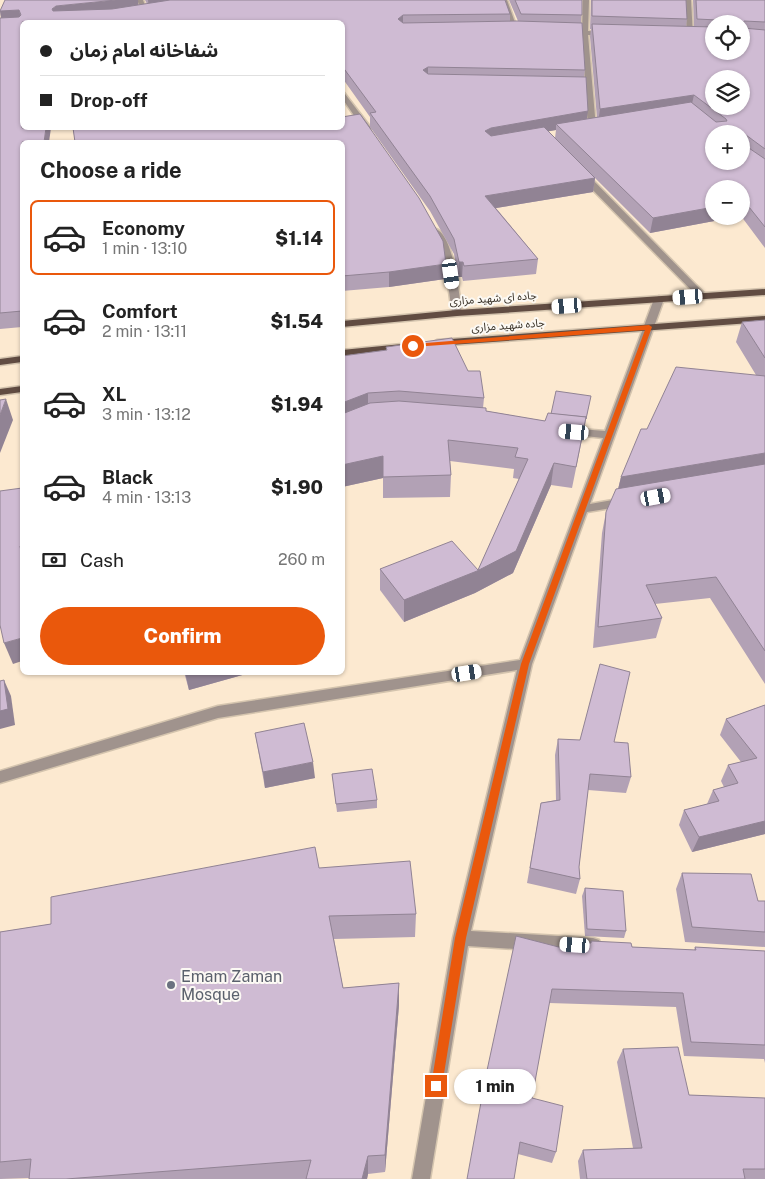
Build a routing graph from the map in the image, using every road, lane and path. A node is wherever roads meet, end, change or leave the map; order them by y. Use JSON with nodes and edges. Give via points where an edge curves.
{"nodes":[{"id":1,"x":140,"y":0,"type":"edge"},
{"id":2,"x":504,"y":0,"type":"edge"},
{"id":3,"x":586,"y":0,"type":"edge"},
{"id":4,"x":688,"y":0,"type":"edge"},
{"id":5,"x":156,"y":12,"type":"edge"},
{"id":6,"x":146,"y":13,"type":"junction"},
{"id":7,"x":138,"y":14,"type":"edge"},
{"id":8,"x":507,"y":30,"type":"edge"},
{"id":9,"x":516,"y":30,"type":"junction"},
{"id":10,"x":526,"y":31,"type":"edge"},
{"id":11,"x":555,"y":32,"type":"edge"},
{"id":12,"x":585,"y":33,"type":"junction"},
{"id":13,"x":614,"y":34,"type":"edge"},
{"id":14,"x":681,"y":36,"type":"edge"},
{"id":15,"x":579,"y":86,"type":"edge"},
{"id":16,"x":589,"y":87,"type":"junction"},
{"id":17,"x":345,"y":96,"type":"edge"},
{"id":18,"x":602,"y":126,"type":"edge"},
{"id":19,"x":592,"y":128,"type":"junction"},
{"id":20,"x":583,"y":130,"type":"edge"},
{"id":21,"x":370,"y":132,"type":"edge"},
{"id":22,"x":580,"y":171,"type":"edge"},
{"id":23,"x":429,"y":220,"type":"edge"},
{"id":24,"x":765,"y":292,"type":"edge"},
{"id":25,"x":702,"y":296,"type":"junction"},
{"id":26,"x":659,"y":299,"type":"junction"},
{"id":27,"x":457,"y":313,"type":"junction"},
{"id":28,"x":765,"y":319,"type":"edge"},
{"id":29,"x":345,"y":324,"type":"edge"},
{"id":30,"x":649,"y":327,"type":"junction"},
{"id":31,"x":428,"y":344,"type":"edge"},
{"id":32,"x":409,"y":346,"type":"edge"},
{"id":33,"x":345,"y":352,"type":"edge"},
{"id":34,"x":20,"y":359,"type":"edge"},
{"id":35,"x":0,"y":362,"type":"edge"},
{"id":36,"x":20,"y":389,"type":"edge"},
{"id":37,"x":0,"y":392,"type":"edge"},
{"id":38,"x":560,"y":430,"type":"edge"},
{"id":39,"x":610,"y":435,"type":"junction"},
{"id":40,"x":631,"y":501,"type":"edge"},
{"id":41,"x":582,"y":509,"type":"junction"},
{"id":42,"x":525,"y":664,"type":"junction"},
{"id":43,"x":0,"y":777,"type":"edge"},
{"id":44,"x":461,"y":938,"type":"junction"},
{"id":45,"x":608,"y":948,"type":"edge"},
{"id":46,"x":421,"y":1179,"type":"edge"}],
"edges":[{"from":1,"to":6,"type":"street"},
{"from":2,"to":9,"type":"street"},
{"from":3,"to":12,"type":"street"},
{"from":4,"to":14,"type":"street","via":[[694,36]]},
{"from":5,"to":6,"type":"street"},
{"from":6,"to":7,"type":"street"},
{"from":8,"to":9,"type":"street"},
{"from":9,"to":10,"type":"street"},
{"from":11,"to":12,"type":"street"},
{"from":12,"to":13,"type":"street"},
{"from":12,"to":16,"type":"street"},
{"from":15,"to":16,"type":"street"},
{"from":16,"to":19,"type":"street"},
{"from":17,"to":21,"type":"street"},
{"from":18,"to":19,"type":"street"},
{"from":19,"to":20,"type":"street"},
{"from":22,"to":25,"type":"street"},
{"from":23,"to":27,"type":"street","via":[[448,255]]},
{"from":24,"to":25,"type":"main road","name":"جاده ای شهید مزاری"},
{"from":25,"to":26,"type":"main road","name":"جاده ای شهید مزاری"},
{"from":26,"to":27,"type":"main road","name":"جاده ای شهید مزاری"},
{"from":26,"to":30,"type":"street"},
{"from":27,"to":29,"type":"main road","name":"جاده ای شهید مزاری"},
{"from":28,"to":30,"type":"main road","name":"جاده شهید مزاری"},
{"from":30,"to":31,"type":"main road","name":"جاده شهید مزاری"},
{"from":30,"to":39,"type":"street"},
{"from":32,"to":33,"type":"main road"},
{"from":34,"to":35,"type":"main road"},
{"from":36,"to":37,"type":"main road"},
{"from":38,"to":39,"type":"street"},
{"from":39,"to":41,"type":"street"},
{"from":40,"to":41,"type":"street"},
{"from":41,"to":42,"type":"street"},
{"from":42,"to":43,"type":"street","via":[[218,712]]},
{"from":42,"to":44,"type":"street"},
{"from":44,"to":45,"type":"street"},
{"from":44,"to":46,"type":"street"}]}
